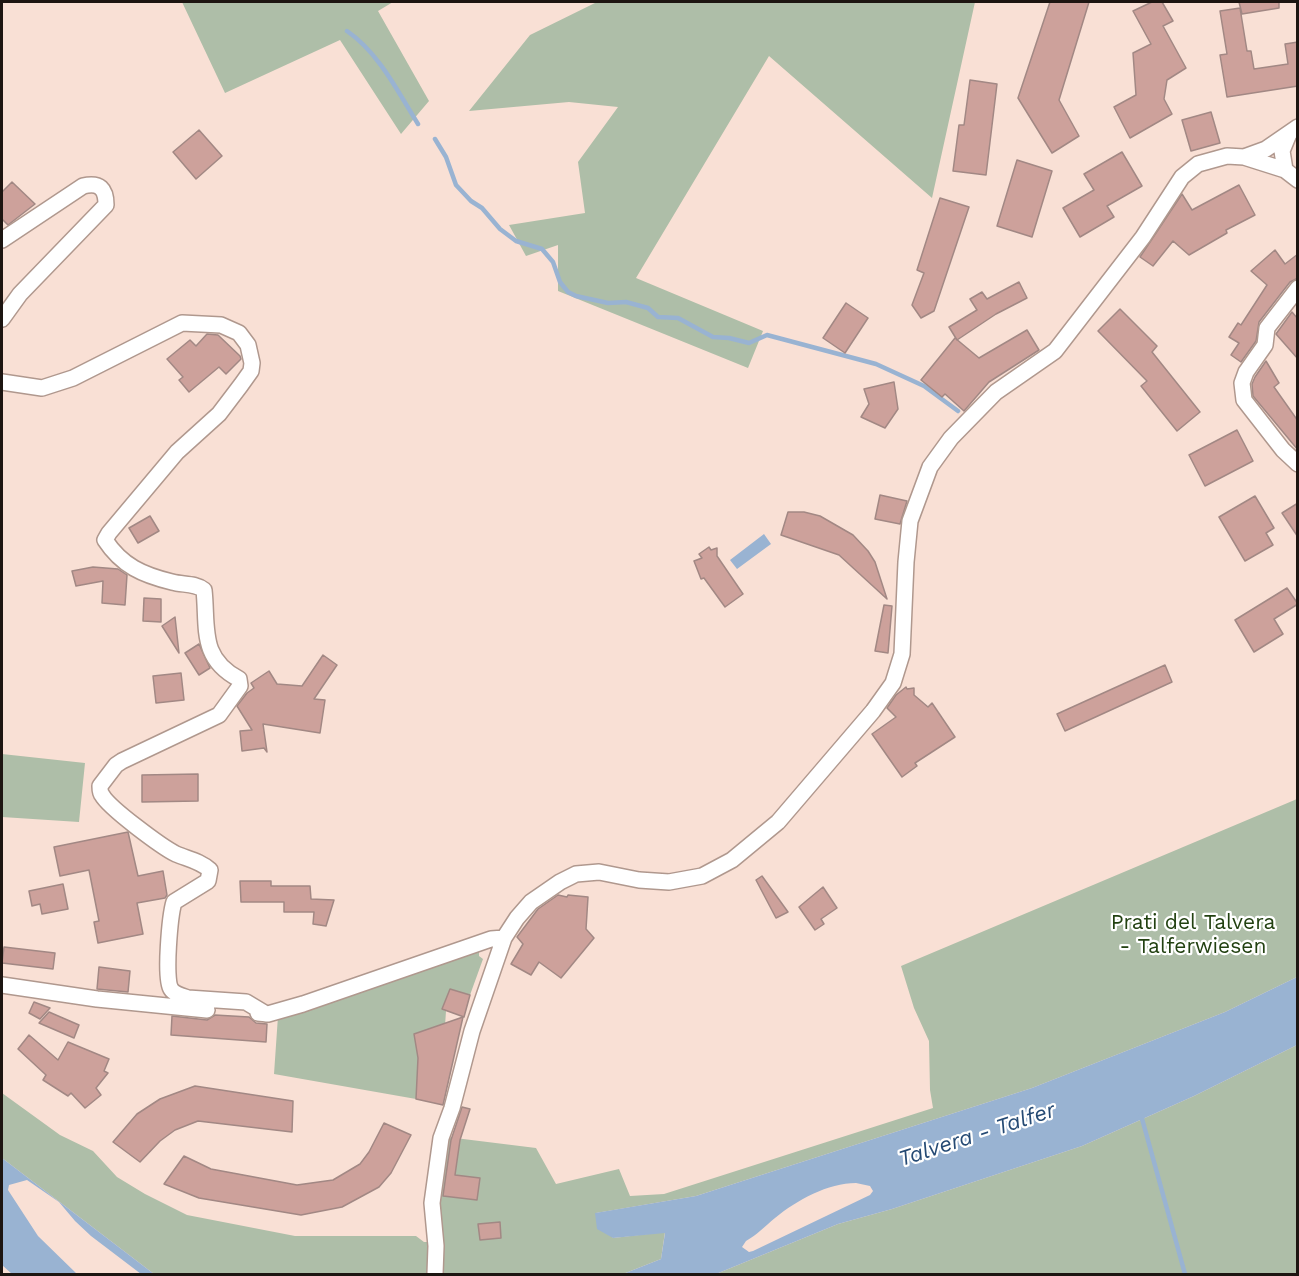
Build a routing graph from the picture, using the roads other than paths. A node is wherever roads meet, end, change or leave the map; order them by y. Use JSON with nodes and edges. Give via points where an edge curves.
{"nodes":[{"id":1,"x":1293,"y":131,"type":"edge"},
{"id":2,"x":1245,"y":157,"type":"junction"},
{"id":3,"x":1285,"y":170,"type":"junction"},
{"id":4,"x":1298,"y":180,"type":"edge"},
{"id":5,"x":2,"y":240,"type":"edge"},
{"id":6,"x":1298,"y":288,"type":"edge"},
{"id":7,"x":2,"y":319,"type":"edge"},
{"id":8,"x":2,"y":382,"type":"edge"},
{"id":9,"x":1298,"y":464,"type":"edge"},
{"id":10,"x":504,"y":938,"type":"junction"},
{"id":11,"x":2,"y":985,"type":"edge"},
{"id":12,"x":266,"y":1014,"type":"junction"},
{"id":13,"x":435,"y":1275,"type":"edge"}],
"edges":[{"from":1,"to":2,"type":"street"},
{"from":1,"to":3,"type":"street","via":[[1282,151]]},
{"from":2,"to":3,"type":"street"},
{"from":2,"to":10,"type":"street","via":[[1227,156],[1198,164],[1182,177],[1143,237],[1055,351],[996,392],[951,438],[930,467],[910,520],[902,654],[893,683],[778,822],[732,860],[702,876],[669,882],[599,872],[576,874],[531,903]]},
{"from":3,"to":4,"type":"street"},
{"from":5,"to":7,"type":"street","via":[[83,186],[91,184],[106,194],[106,205],[20,294]]},
{"from":6,"to":9,"type":"street","via":[[1268,328],[1265,345],[1242,383],[1244,400]]},
{"from":8,"to":12,"type":"street","via":[[42,388],[73,378],[182,323],[221,325],[239,333],[248,345],[251,371],[219,414],[177,452],[105,540],[120,559],[145,575],[204,590],[205,623],[213,652],[219,665],[239,679],[240,686],[219,715],[118,763],[100,790],[112,807],[146,834],[210,870],[208,881],[174,902],[168,968],[171,990],[188,998],[246,1002]]},
{"from":10,"to":12,"type":"street","via":[[491,939]]},
{"from":10,"to":13,"type":"street","via":[[441,1138],[432,1203]]},
{"from":11,"to":12,"type":"street","via":[[97,999]]}]}
